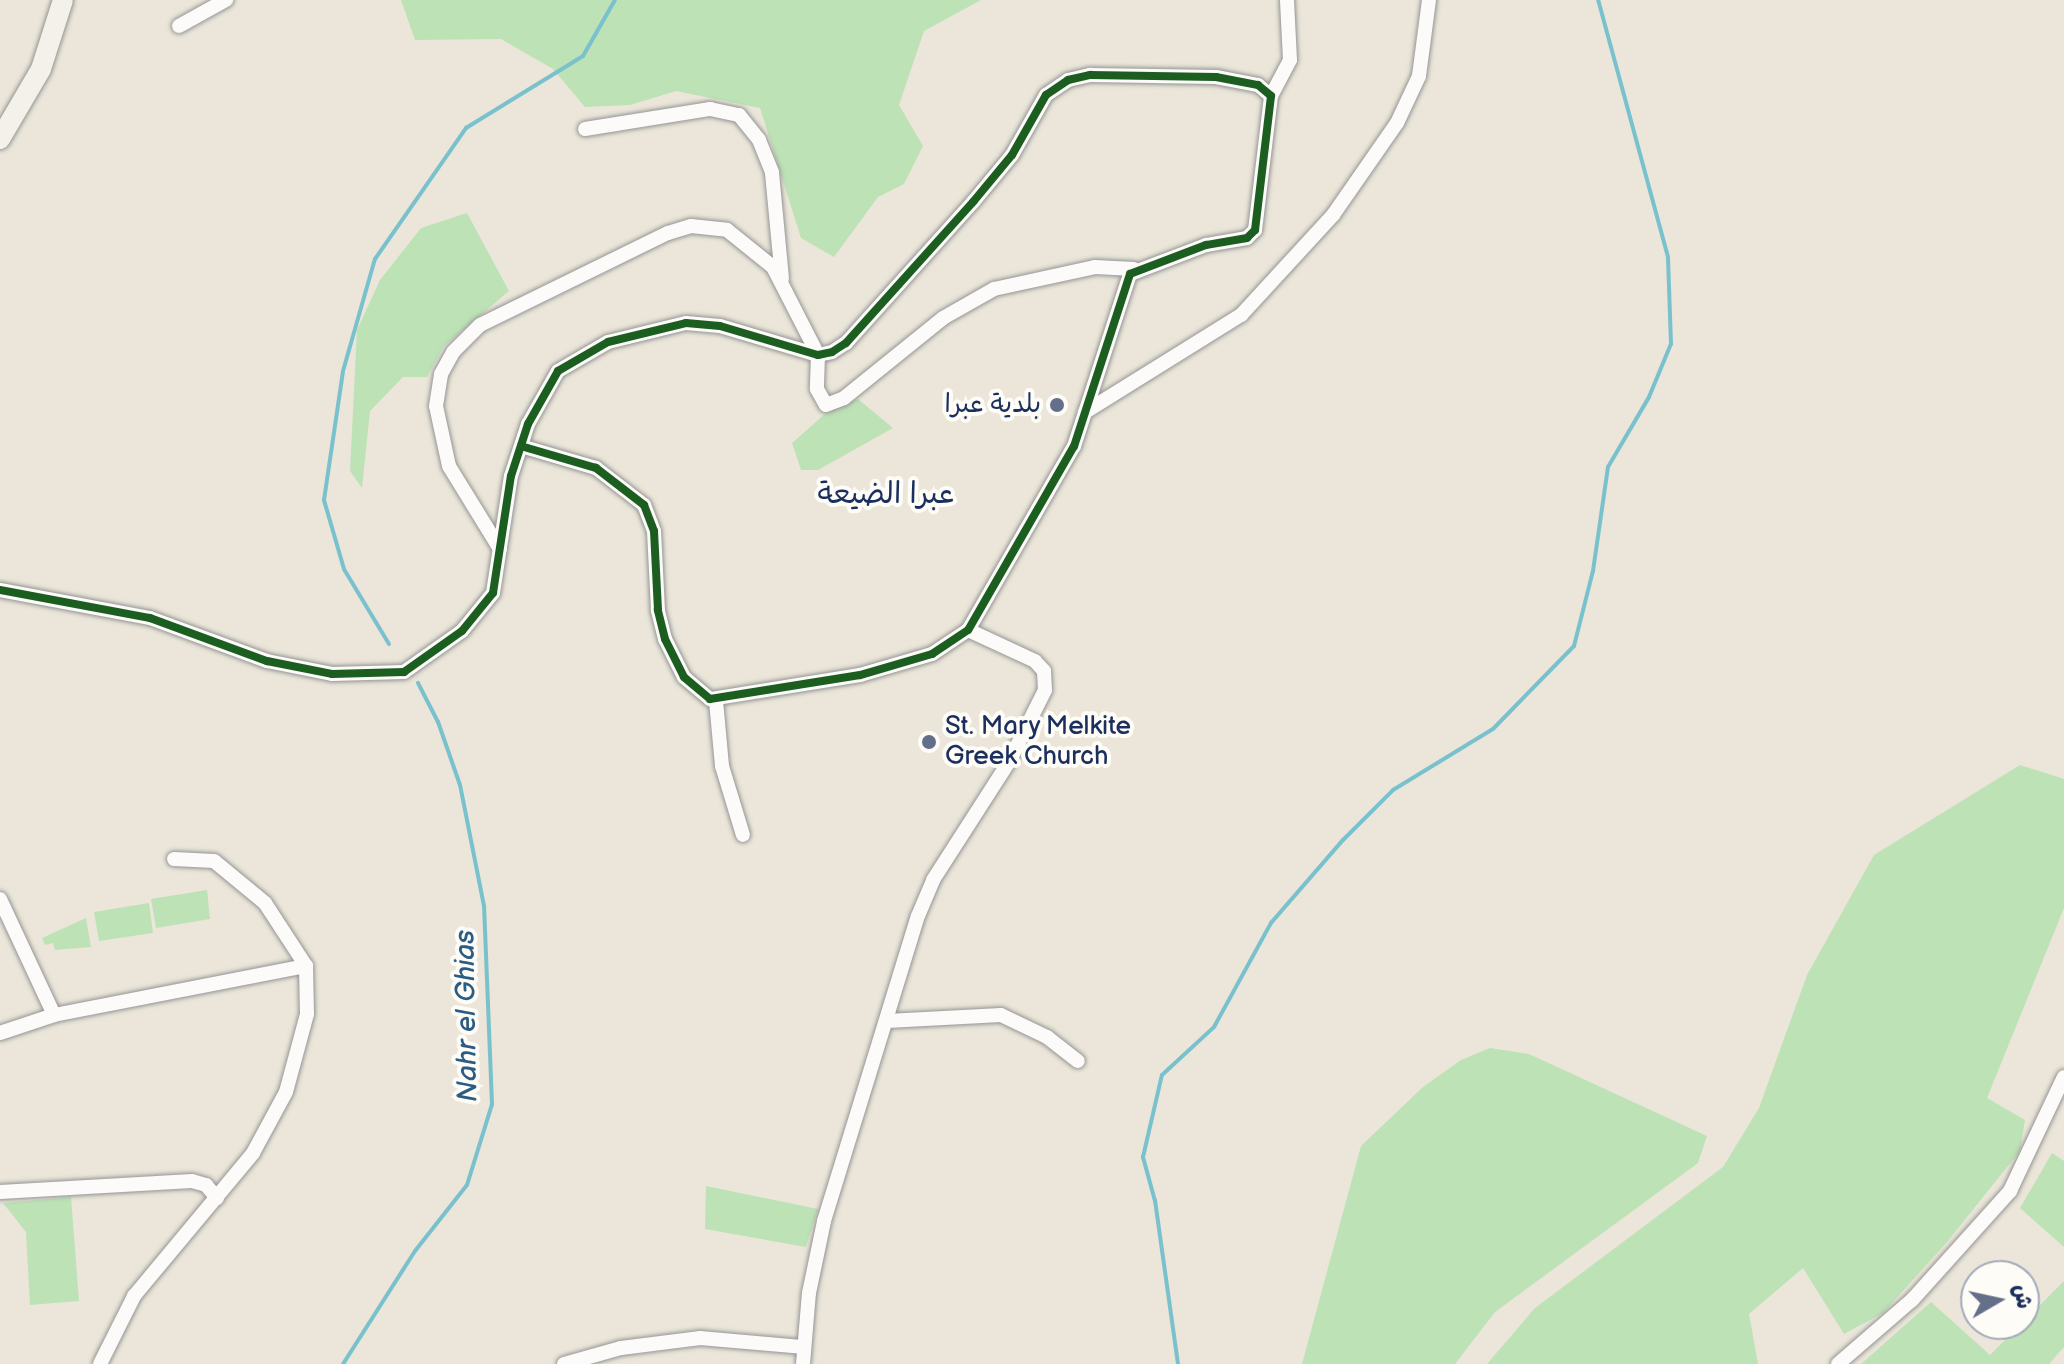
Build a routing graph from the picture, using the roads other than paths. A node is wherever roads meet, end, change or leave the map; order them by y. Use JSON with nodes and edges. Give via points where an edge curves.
{"nodes":[{"id":1,"x":63,"y":0,"type":"edge"},
{"id":2,"x":226,"y":0,"type":"edge"},
{"id":3,"x":1287,"y":0,"type":"edge"},
{"id":4,"x":1429,"y":0,"type":"edge"},
{"id":5,"x":179,"y":26,"type":"dead end"},
{"id":6,"x":1271,"y":96,"type":"junction"},
{"id":7,"x":585,"y":129,"type":"dead end"},
{"id":8,"x":0,"y":139,"type":"edge"},
{"id":9,"x":1134,"y":269,"type":"junction"},
{"id":10,"x":782,"y":283,"type":"junction"},
{"id":11,"x":818,"y":355,"type":"junction"},
{"id":12,"x":1085,"y":412,"type":"junction"},
{"id":13,"x":521,"y":446,"type":"junction"},
{"id":14,"x":500,"y":549,"type":"junction"},
{"id":15,"x":0,"y":590,"type":"edge"},
{"id":16,"x":968,"y":630,"type":"junction"},
{"id":17,"x":716,"y":701,"type":"junction"},
{"id":18,"x":743,"y":835,"type":"dead end"},
{"id":19,"x":174,"y":859,"type":"dead end"},
{"id":20,"x":0,"y":899,"type":"edge"},
{"id":21,"x":306,"y":966,"type":"junction"},
{"id":22,"x":54,"y":1015,"type":"junction"},
{"id":23,"x":887,"y":1021,"type":"junction"},
{"id":24,"x":0,"y":1033,"type":"edge"},
{"id":25,"x":1078,"y":1061,"type":"dead end"},
{"id":26,"x":2064,"y":1077,"type":"edge"},
{"id":27,"x":0,"y":1192,"type":"edge"},
{"id":28,"x":217,"y":1198,"type":"junction"},
{"id":29,"x":802,"y":1347,"type":"junction"},
{"id":30,"x":100,"y":1364,"type":"edge"},
{"id":31,"x":564,"y":1364,"type":"edge"},
{"id":32,"x":803,"y":1364,"type":"edge"},
{"id":33,"x":1838,"y":1364,"type":"edge"}],
"edges":[{"from":1,"to":8,"type":"main road","via":[[41,69]]},
{"from":2,"to":5,"type":"street"},
{"from":3,"to":6,"type":"street","via":[[1290,60]]},
{"from":4,"to":12,"type":"street","via":[[1426,47],[1403,112],[1333,215],[1234,321]]},
{"from":6,"to":9,"type":"street","via":[[1269,147],[1251,236]]},
{"from":6,"to":11,"type":"street","via":[[1258,85],[1216,77],[1090,75],[1055,86],[1012,155],[973,202],[846,343]]},
{"from":7,"to":10,"type":"street","via":[[710,109],[739,115],[759,140],[772,173]]},
{"from":9,"to":11,"type":"street","via":[[1095,267],[994,289],[943,318],[844,398],[826,405],[817,389]]},
{"from":9,"to":12,"type":"street","via":[[1120,292]]},
{"from":10,"to":11,"type":"street"},
{"from":10,"to":14,"type":"street","via":[[758,251],[727,230],[691,226],[517,305],[471,334],[441,374],[436,406],[440,436],[449,466]]},
{"from":11,"to":13,"type":"street","via":[[720,326],[686,323],[648,329],[608,342],[558,371],[539,400]]},
{"from":12,"to":16,"type":"street","via":[[1055,481]]},
{"from":13,"to":14,"type":"street"},
{"from":13,"to":17,"type":"street","via":[[596,468],[644,505],[654,531],[658,610],[665,639],[691,687]]},
{"from":14,"to":15,"type":"street","via":[[493,593],[479,614],[397,673],[332,674],[267,661],[150,618]]},
{"from":16,"to":17,"type":"street","via":[[932,654],[871,672]]},
{"from":16,"to":23,"type":"street","via":[[1035,661],[1044,671],[1045,690],[1010,760],[933,880]]},
{"from":17,"to":18,"type":"street","via":[[722,766]]},
{"from":19,"to":21,"type":"street","via":[[214,861],[227,869],[265,903]]},
{"from":20,"to":22,"type":"street"},
{"from":21,"to":22,"type":"street"},
{"from":21,"to":28,"type":"street","via":[[307,1014],[286,1092],[253,1153]]},
{"from":22,"to":24,"type":"street"},
{"from":23,"to":25,"type":"street","via":[[1001,1015],[1047,1037]]},
{"from":23,"to":29,"type":"street","via":[[824,1221]]},
{"from":26,"to":33,"type":"street","via":[[2010,1191],[1912,1300]]},
{"from":27,"to":28,"type":"street","via":[[192,1181],[206,1185]]},
{"from":28,"to":30,"type":"street","via":[[134,1296]]},
{"from":29,"to":31,"type":"street","via":[[700,1338],[621,1348]]},
{"from":29,"to":32,"type":"street"}]}
